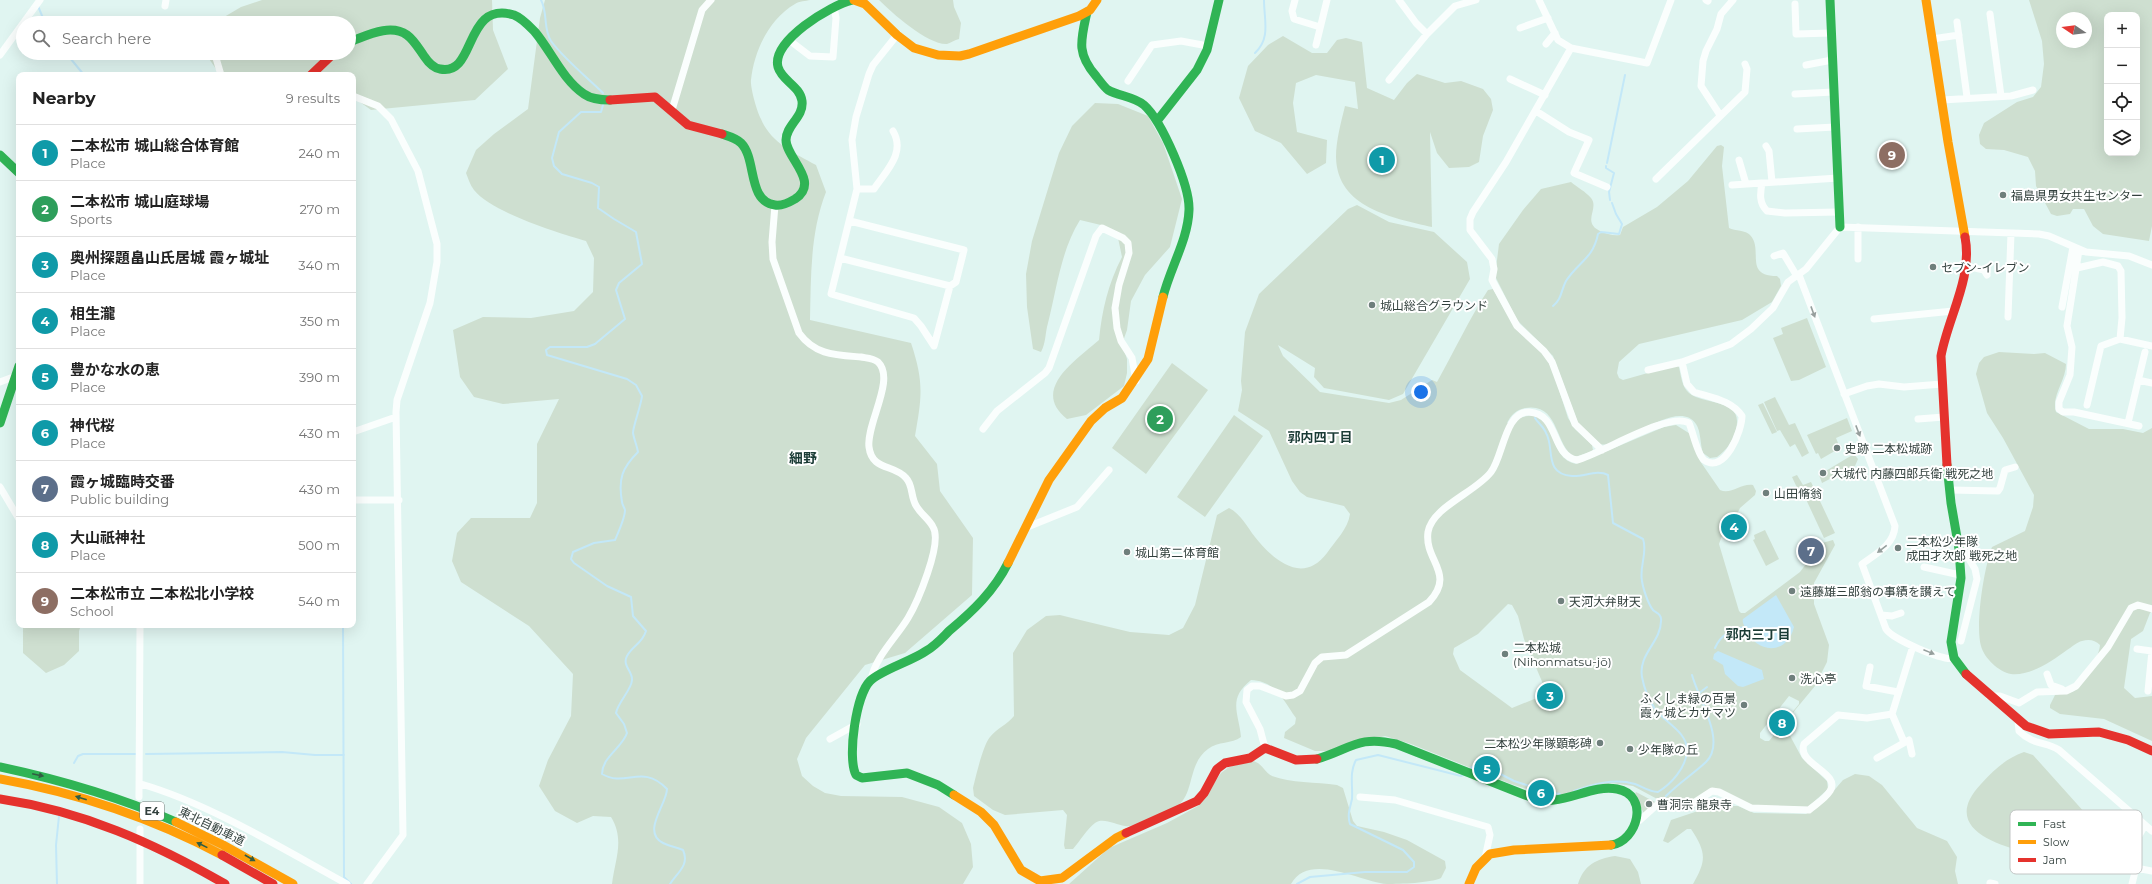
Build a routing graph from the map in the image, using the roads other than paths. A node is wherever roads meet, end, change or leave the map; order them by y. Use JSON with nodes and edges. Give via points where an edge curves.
{"nodes":[{"id":1,"x":40,"y":0,"type":"edge"},
{"id":2,"x":711,"y":0,"type":"edge"},
{"id":3,"x":853,"y":0,"type":"edge"},
{"id":4,"x":1097,"y":0,"type":"edge"},
{"id":5,"x":1219,"y":0,"type":"edge"},
{"id":6,"x":1294,"y":0,"type":"edge"},
{"id":7,"x":1327,"y":0,"type":"edge"},
{"id":8,"x":1399,"y":0,"type":"edge"},
{"id":9,"x":1476,"y":0,"type":"edge"},
{"id":10,"x":1539,"y":0,"type":"edge"},
{"id":11,"x":1671,"y":0,"type":"edge"},
{"id":12,"x":1733,"y":0,"type":"edge"},
{"id":13,"x":1830,"y":0,"type":"edge"},
{"id":14,"x":1926,"y":0,"type":"edge"},
{"id":15,"x":1795,"y":4,"type":"dead end"},
{"id":16,"x":834,"y":7,"type":"junction"},
{"id":17,"x":1087,"y":12,"type":"junction"},
{"id":18,"x":1990,"y":14,"type":"dead end"},
{"id":19,"x":27,"y":16,"type":"edge"},
{"id":20,"x":1548,"y":18,"type":"junction"},
{"id":21,"x":1957,"y":22,"type":"dead end"},
{"id":22,"x":1320,"y":27,"type":"junction"},
{"id":23,"x":1520,"y":28,"type":"dead end"},
{"id":24,"x":16,"y":32,"type":"edge"},
{"id":25,"x":1555,"y":33,"type":"junction"},
{"id":26,"x":1831,"y":33,"type":"junction"},
{"id":27,"x":1427,"y":34,"type":"junction"},
{"id":28,"x":897,"y":35,"type":"junction"},
{"id":29,"x":1959,"y":35,"type":"junction"},
{"id":30,"x":1932,"y":39,"type":"junction"},
{"id":31,"x":356,"y":40,"type":"edge"},
{"id":32,"x":789,"y":40,"type":"junction"},
{"id":33,"x":1546,"y":44,"type":"dead end"},
{"id":34,"x":1316,"y":45,"type":"dead end"},
{"id":35,"x":1208,"y":46,"type":"junction"},
{"id":36,"x":1571,"y":48,"type":"junction"},
{"id":37,"x":0,"y":55,"type":"edge"},
{"id":38,"x":216,"y":60,"type":"edge"},
{"id":39,"x":327,"y":60,"type":"edge"},
{"id":40,"x":1832,"y":60,"type":"junction"},
{"id":41,"x":1745,"y":64,"type":"dead end"},
{"id":42,"x":1806,"y":66,"type":"dead end"},
{"id":43,"x":219,"y":72,"type":"edge"},
{"id":44,"x":314,"y":72,"type":"edge"},
{"id":45,"x":1510,"y":79,"type":"dead end"},
{"id":46,"x":1389,"y":80,"type":"dead end"},
{"id":47,"x":1128,"y":81,"type":"dead end"},
{"id":48,"x":2033,"y":90,"type":"dead end"},
{"id":49,"x":1833,"y":92,"type":"junction"},
{"id":50,"x":1795,"y":94,"type":"dead end"},
{"id":51,"x":1545,"y":95,"type":"junction"},
{"id":52,"x":2001,"y":96,"type":"junction"},
{"id":53,"x":356,"y":97,"type":"edge"},
{"id":54,"x":1967,"y":97,"type":"junction"},
{"id":55,"x":1942,"y":100,"type":"junction"},
{"id":56,"x":672,"y":110,"type":"junction"},
{"id":57,"x":1536,"y":111,"type":"junction"},
{"id":58,"x":1720,"y":115,"type":"junction"},
{"id":59,"x":1157,"y":121,"type":"junction"},
{"id":60,"x":1835,"y":127,"type":"junction"},
{"id":61,"x":1797,"y":129,"type":"dead end"},
{"id":62,"x":893,"y":131,"type":"dead end"},
{"id":63,"x":1766,"y":146,"type":"dead end"},
{"id":64,"x":0,"y":155,"type":"edge"},
{"id":65,"x":1748,"y":160,"type":"dead end"},
{"id":66,"x":16,"y":170,"type":"edge"},
{"id":67,"x":1838,"y":178,"type":"junction"},
{"id":68,"x":1656,"y":179,"type":"dead end"},
{"id":69,"x":1772,"y":182,"type":"junction"},
{"id":70,"x":1762,"y":183,"type":"junction"},
{"id":71,"x":1746,"y":184,"type":"junction"},
{"id":72,"x":1732,"y":185,"type":"dead end"},
{"id":73,"x":1607,"y":187,"type":"dead end"},
{"id":74,"x":857,"y":189,"type":"junction"},
{"id":75,"x":775,"y":205,"type":"junction"},
{"id":76,"x":1839,"y":212,"type":"junction"},
{"id":77,"x":850,"y":221,"type":"junction"},
{"id":78,"x":1840,"y":227,"type":"junction"},
{"id":79,"x":1858,"y":228,"type":"junction"},
{"id":80,"x":1964,"y":230,"type":"junction"},
{"id":81,"x":2011,"y":233,"type":"junction"},
{"id":82,"x":2076,"y":249,"type":"junction"},
{"id":83,"x":1774,"y":256,"type":"dead end"},
{"id":84,"x":840,"y":258,"type":"junction"},
{"id":85,"x":2062,"y":258,"type":"dead end"},
{"id":86,"x":1858,"y":259,"type":"dead end"},
{"id":87,"x":2070,"y":259,"type":"junction"},
{"id":88,"x":1966,"y":266,"type":"junction"},
{"id":89,"x":2152,"y":266,"type":"edge"},
{"id":90,"x":2076,"y":268,"type":"junction"},
{"id":91,"x":1800,"y":275,"type":"junction"},
{"id":92,"x":1986,"y":275,"type":"dead end"},
{"id":93,"x":950,"y":286,"type":"junction"},
{"id":94,"x":2062,"y":307,"type":"dead end"},
{"id":95,"x":1954,"y":311,"type":"junction"},
{"id":96,"x":2008,"y":317,"type":"dead end"},
{"id":97,"x":1874,"y":319,"type":"dead end"},
{"id":98,"x":2120,"y":339,"type":"junction"},
{"id":99,"x":2152,"y":346,"type":"edge"},
{"id":100,"x":2145,"y":352,"type":"dead end"},
{"id":101,"x":1682,"y":362,"type":"junction"},
{"id":102,"x":1648,"y":370,"type":"dead end"},
{"id":103,"x":16,"y":376,"type":"joint"},
{"id":104,"x":2138,"y":380,"type":"junction"},
{"id":105,"x":1136,"y":381,"type":"junction"},
{"id":106,"x":0,"y":382,"type":"edge"},
{"id":107,"x":2152,"y":383,"type":"edge"},
{"id":108,"x":1942,"y":384,"type":"junction"},
{"id":109,"x":1844,"y":394,"type":"junction"},
{"id":110,"x":2087,"y":404,"type":"dead end"},
{"id":111,"x":396,"y":417,"type":"junction"},
{"id":112,"x":1944,"y":417,"type":"junction"},
{"id":113,"x":1918,"y":419,"type":"dead end"},
{"id":114,"x":0,"y":423,"type":"edge"},
{"id":115,"x":2128,"y":423,"type":"junction"},
{"id":116,"x":2139,"y":426,"type":"dead end"},
{"id":117,"x":983,"y":429,"type":"dead end"},
{"id":118,"x":356,"y":431,"type":"edge"},
{"id":119,"x":1602,"y":450,"type":"junction"},
{"id":120,"x":2015,"y":467,"type":"dead end"},
{"id":121,"x":1109,"y":470,"type":"dead end"},
{"id":122,"x":0,"y":487,"type":"edge"},
{"id":123,"x":1950,"y":490,"type":"junction"},
{"id":124,"x":356,"y":500,"type":"edge"},
{"id":125,"x":399,"y":500,"type":"junction"},
{"id":126,"x":16,"y":514,"type":"edge"},
{"id":127,"x":1025,"y":528,"type":"junction"},
{"id":128,"x":1958,"y":540,"type":"junction"},
{"id":129,"x":1924,"y":567,"type":"dead end"},
{"id":130,"x":1960,"y":575,"type":"junction"},
{"id":131,"x":1956,"y":606,"type":"junction"},
{"id":132,"x":2152,"y":609,"type":"edge"},
{"id":133,"x":1970,"y":610,"type":"junction"},
{"id":134,"x":1901,"y":613,"type":"dead end"},
{"id":135,"x":1881,"y":615,"type":"junction"},
{"id":136,"x":140,"y":628,"type":"edge"},
{"id":137,"x":1961,"y":641,"type":"dead end"},
{"id":138,"x":1913,"y":646,"type":"junction"},
{"id":139,"x":2137,"y":649,"type":"dead end"},
{"id":140,"x":2152,"y":651,"type":"edge"},
{"id":141,"x":1954,"y":658,"type":"junction"},
{"id":142,"x":1870,"y":667,"type":"dead end"},
{"id":143,"x":871,"y":680,"type":"junction"},
{"id":144,"x":2046,"y":691,"type":"junction"},
{"id":145,"x":2066,"y":691,"type":"junction"},
{"id":146,"x":2148,"y":691,"type":"dead end"},
{"id":147,"x":1898,"y":692,"type":"junction"},
{"id":148,"x":1989,"y":696,"type":"junction"},
{"id":149,"x":1892,"y":714,"type":"junction"},
{"id":150,"x":2018,"y":721,"type":"junction"},
{"id":151,"x":857,"y":724,"type":"junction"},
{"id":152,"x":830,"y":739,"type":"dead end"},
{"id":153,"x":1904,"y":742,"type":"junction"},
{"id":154,"x":1265,"y":748,"type":"junction"},
{"id":155,"x":2152,"y":751,"type":"edge"},
{"id":156,"x":1912,"y":754,"type":"dead end"},
{"id":157,"x":1877,"y":758,"type":"dead end"},
{"id":158,"x":0,"y":767,"type":"edge"},
{"id":159,"x":0,"y":779,"type":"edge"},
{"id":160,"x":141,"y":784,"type":"junction"},
{"id":161,"x":139,"y":797,"type":"dead end"},
{"id":162,"x":1360,"y":797,"type":"dead end"},
{"id":163,"x":0,"y":800,"type":"edge"},
{"id":164,"x":2128,"y":810,"type":"edge"},
{"id":165,"x":1638,"y":821,"type":"junction"},
{"id":166,"x":2142,"y":822,"type":"edge"},
{"id":167,"x":2145,"y":825,"type":"junction"},
{"id":168,"x":140,"y":829,"type":"dead end"},
{"id":169,"x":2142,"y":830,"type":"edge"},
{"id":170,"x":2152,"y":831,"type":"edge"},
{"id":171,"x":140,"y":840,"type":"junction"},
{"id":172,"x":1485,"y":858,"type":"junction"},
{"id":173,"x":2142,"y":869,"type":"edge"},
{"id":174,"x":2152,"y":871,"type":"edge"},
{"id":175,"x":2134,"y":874,"type":"edge"},
{"id":176,"x":140,"y":884,"type":"edge"},
{"id":177,"x":226,"y":884,"type":"edge"},
{"id":178,"x":273,"y":884,"type":"edge"},
{"id":179,"x":293,"y":884,"type":"edge"},
{"id":180,"x":347,"y":884,"type":"edge"},
{"id":181,"x":367,"y":884,"type":"edge"},
{"id":182,"x":1469,"y":884,"type":"edge"},
{"id":183,"x":2132,"y":884,"type":"edge"}],
"edges":[{"from":1,"to":19,"type":"street"},
{"from":2,"to":56,"type":"street","via":[[702,10]]},
{"from":3,"to":16,"type":"main road"},
{"from":3,"to":28,"type":"main road","via":[[865,4]]},
{"from":4,"to":17,"type":"main road"},
{"from":5,"to":35,"type":"main road"},
{"from":6,"to":22,"type":"street","via":[[1294,19]]},
{"from":7,"to":22,"type":"street"},
{"from":8,"to":27,"type":"street"},
{"from":9,"to":27,"type":"street","via":[[1455,6]]},
{"from":10,"to":20,"type":"street"},
{"from":11,"to":36,"type":"street","via":[[1647,63]]},
{"from":12,"to":58,"type":"street","via":[[1720,14],[1717,29],[1703,61],[1700,86]]},
{"from":13,"to":26,"type":"main road"},
{"from":14,"to":30,"type":"main road"},
{"from":15,"to":26,"type":"street","via":[[1796,34]]},
{"from":16,"to":32,"type":"main road"},
{"from":16,"to":32,"type":"street","via":[[836,18],[832,57],[810,56]]},
{"from":17,"to":28,"type":"main road","via":[[960,56],[938,55],[919,50]]},
{"from":17,"to":59,"type":"main road","via":[[1080,46],[1086,64],[1107,89],[1144,105]]},
{"from":18,"to":52,"type":"street"},
{"from":20,"to":23,"type":"street"},
{"from":20,"to":25,"type":"street"},
{"from":21,"to":29,"type":"street"},
{"from":22,"to":34,"type":"street"},
{"from":24,"to":37,"type":"street"},
{"from":25,"to":33,"type":"street"},
{"from":25,"to":36,"type":"street","via":[[1558,40]]},
{"from":26,"to":40,"type":"main road"},
{"from":27,"to":46,"type":"street"},
{"from":28,"to":74,"type":"street","via":[[873,65],[858,110],[852,140]]},
{"from":29,"to":30,"type":"street"},
{"from":29,"to":54,"type":"street"},
{"from":30,"to":55,"type":"main road"},
{"from":31,"to":56,"type":"main road","via":[[388,31],[398,31],[414,42],[430,66],[439,70],[450,69],[459,65],[466,56],[474,30],[480,22],[488,16],[512,15],[520,18],[528,26],[563,72],[584,94],[601,99],[654,96]]},
{"from":32,"to":75,"type":"main road","via":[[780,50],[778,64],[781,75],[799,92],[802,106],[801,114],[787,132],[786,146],[803,170],[804,183],[799,196],[784,204]]},
{"from":35,"to":47,"type":"street","via":[[1181,41],[1152,45]]},
{"from":35,"to":59,"type":"main road","via":[[1197,70]]},
{"from":36,"to":51,"type":"street"},
{"from":38,"to":43,"type":"street"},
{"from":39,"to":44,"type":"main road"},
{"from":40,"to":42,"type":"street"},
{"from":40,"to":49,"type":"main road"},
{"from":41,"to":58,"type":"street","via":[[1745,92]]},
{"from":45,"to":51,"type":"street"},
{"from":48,"to":52,"type":"street"},
{"from":49,"to":50,"type":"street"},
{"from":49,"to":60,"type":"main road"},
{"from":51,"to":57,"type":"street"},
{"from":52,"to":54,"type":"street"},
{"from":53,"to":111,"type":"street","via":[[378,106],[391,119],[418,172],[437,244],[437,262],[430,303],[397,400]]},
{"from":54,"to":55,"type":"street"},
{"from":55,"to":80,"type":"main road"},
{"from":56,"to":75,"type":"main road","via":[[686,124],[721,134],[742,144],[752,160],[757,192],[764,200]]},
{"from":57,"to":73,"type":"street","via":[[1569,132],[1589,140],[1574,173]]},
{"from":57,"to":119,"type":"street","via":[[1473,212],[1470,230],[1492,259],[1492,280],[1517,326],[1552,362],[1575,424]]},
{"from":58,"to":68,"type":"street"},
{"from":59,"to":105,"type":"main road","via":[[1184,180],[1189,219],[1167,279],[1148,359]]},
{"from":60,"to":61,"type":"street"},
{"from":60,"to":67,"type":"main road"},
{"from":62,"to":74,"type":"street","via":[[898,139],[897,154],[874,189]]},
{"from":63,"to":69,"type":"street","via":[[1769,151]]},
{"from":64,"to":66,"type":"main road"},
{"from":65,"to":71,"type":"street","via":[[1739,162]]},
{"from":67,"to":69,"type":"street"},
{"from":67,"to":76,"type":"main road"},
{"from":69,"to":70,"type":"street"},
{"from":70,"to":71,"type":"street"},
{"from":70,"to":76,"type":"street","via":[[1761,202],[1767,211]]},
{"from":71,"to":72,"type":"street"},
{"from":74,"to":77,"type":"street"},
{"from":75,"to":143,"type":"street","via":[[773,259],[799,333],[805,342],[822,353],[866,358],[878,362],[884,374],[869,434],[869,447],[877,463],[906,477],[918,510],[934,528],[936,537],[920,591],[908,617],[873,668]]},
{"from":76,"to":78,"type":"main road"},
{"from":77,"to":84,"type":"street"},
{"from":77,"to":93,"type":"street","via":[[964,250],[956,282]]},
{"from":78,"to":79,"type":"street"},
{"from":78,"to":91,"type":"street"},
{"from":79,"to":80,"type":"street"},
{"from":79,"to":86,"type":"street"},
{"from":80,"to":81,"type":"street"},
{"from":80,"to":88,"type":"main road"},
{"from":81,"to":82,"type":"street","via":[[2044,234]]},
{"from":81,"to":96,"type":"street"},
{"from":82,"to":87,"type":"street"},
{"from":82,"to":89,"type":"street","via":[[2129,256]]},
{"from":82,"to":90,"type":"street"},
{"from":83,"to":91,"type":"street","via":[[1783,253],[1795,273]]},
{"from":84,"to":93,"type":"street"},
{"from":84,"to":93,"type":"street","via":[[831,294],[914,318],[934,346]]},
{"from":85,"to":87,"type":"street"},
{"from":87,"to":94,"type":"street"},
{"from":88,"to":92,"type":"street","via":[[1984,270]]},
{"from":88,"to":95,"type":"main road"},
{"from":90,"to":98,"type":"street","via":[[2102,262],[2120,268]]},
{"from":90,"to":115,"type":"street","via":[[2067,326],[2073,358],[2059,409],[2063,412]]},
{"from":91,"to":101,"type":"street","via":[[1788,282],[1772,308],[1731,344]]},
{"from":91,"to":109,"type":"street","one_way":true},
{"from":95,"to":97,"type":"street"},
{"from":95,"to":108,"type":"main road","via":[[1942,348]]},
{"from":98,"to":99,"type":"street"},
{"from":98,"to":110,"type":"street","via":[[2101,346]]},
{"from":100,"to":104,"type":"street"},
{"from":101,"to":102,"type":"street"},
{"from":101,"to":119,"type":"street","via":[[1690,389],[1729,403],[1737,408],[1742,416],[1738,436],[1729,452],[1718,461],[1704,460],[1688,423],[1675,420]]},
{"from":103,"to":106,"type":"street"},
{"from":103,"to":114,"type":"main road"},
{"from":104,"to":107,"type":"street"},
{"from":104,"to":115,"type":"street"},
{"from":105,"to":117,"type":"street","via":[[1132,358],[1121,341],[1117,328],[1115,308],[1129,253],[1128,243],[1102,228],[1096,236],[1049,368],[1045,374],[997,411]]},
{"from":105,"to":127,"type":"main road","via":[[1122,398],[1091,421],[1049,480]]},
{"from":108,"to":109,"type":"street","via":[[1904,387],[1879,384]]},
{"from":108,"to":112,"type":"main road"},
{"from":109,"to":135,"type":"street","one_way":true,"via":[[1895,526],[1894,535],[1889,543],[1862,564]]},
{"from":111,"to":118,"type":"street"},
{"from":111,"to":125,"type":"street"},
{"from":112,"to":113,"type":"street"},
{"from":112,"to":123,"type":"main road"},
{"from":115,"to":116,"type":"street"},
{"from":119,"to":154,"type":"street","via":[[1577,460],[1570,459],[1560,448],[1547,419],[1538,413],[1518,414],[1490,473],[1432,521],[1428,531],[1428,544],[1440,574],[1438,593],[1429,602],[1346,655],[1322,657],[1314,663],[1300,691],[1293,695],[1286,696],[1260,686],[1252,686],[1247,690],[1246,702],[1260,729]]},
{"from":120,"to":123,"type":"street","via":[[2005,470],[1998,491]]},
{"from":121,"to":127,"type":"street","via":[[1077,507]]},
{"from":122,"to":126,"type":"street"},
{"from":123,"to":128,"type":"main road"},
{"from":124,"to":125,"type":"street"},
{"from":125,"to":181,"type":"street","via":[[403,835]]},
{"from":127,"to":143,"type":"main road","via":[[1003,574],[982,603],[927,650]]},
{"from":128,"to":130,"type":"main road"},
{"from":128,"to":133,"type":"street","via":[[1976,574],[1976,588]]},
{"from":129,"to":130,"type":"street"},
{"from":130,"to":131,"type":"main road"},
{"from":131,"to":133,"type":"street"},
{"from":131,"to":141,"type":"main road","via":[[1951,642]]},
{"from":132,"to":145,"type":"street","via":[[2138,605],[2131,608],[2104,652],[2076,686]]},
{"from":133,"to":137,"type":"street"},
{"from":134,"to":135,"type":"street","via":[[1892,616]]},
{"from":135,"to":138,"type":"street","via":[[1890,634]]},
{"from":136,"to":160,"type":"street"},
{"from":138,"to":141,"type":"street","one_way":true,"via":[[1948,659]]},
{"from":138,"to":147,"type":"street"},
{"from":139,"to":140,"type":"street"},
{"from":140,"to":146,"type":"street"},
{"from":141,"to":148,"type":"main road","via":[[1960,668]]},
{"from":142,"to":147,"type":"street","via":[[1866,686]]},
{"from":143,"to":151,"type":"main road","via":[[861,695]]},
{"from":144,"to":145,"type":"street"},
{"from":144,"to":145,"type":"street","via":[[2046,678],[2051,686]]},
{"from":144,"to":148,"type":"street","via":[[2034,694],[2019,703],[2000,696]]},
{"from":147,"to":149,"type":"street"},
{"from":148,"to":150,"type":"main road"},
{"from":149,"to":153,"type":"street"},
{"from":149,"to":165,"type":"street","via":[[1867,718],[1838,715],[1805,742],[1805,756],[1828,777],[1831,784],[1830,791],[1809,810],[1751,808],[1712,791],[1692,804],[1671,806],[1659,803]]},
{"from":150,"to":155,"type":"main road","via":[[2049,734],[2099,732],[2124,738]]},
{"from":150,"to":164,"type":"street","via":[[2019,731],[2026,738],[2036,744],[2059,750]]},
{"from":151,"to":152,"type":"street"},
{"from":151,"to":154,"type":"main road","via":[[853,767],[856,775],[873,778],[896,773],[907,774],[938,785],[981,812],[994,824],[1016,864],[1032,878],[1040,881],[1062,878],[1116,838],[1197,801],[1217,769],[1225,763],[1250,758]]},
{"from":153,"to":156,"type":"street","via":[[1909,740]]},
{"from":153,"to":157,"type":"street"},
{"from":154,"to":165,"type":"main road","via":[[1289,758],[1312,760],[1359,742],[1376,740],[1396,744],[1543,800],[1572,798],[1603,788],[1614,788],[1626,793],[1634,801],[1639,813]]},
{"from":158,"to":179,"type":"main road","name":"東北自動車道","number":"E4","one_way":true,"via":[[81,786],[143,808],[209,836]]},
{"from":178,"to":159,"type":"main road","name":"東北自動車道","number":"E4","one_way":true,"via":[[203,846],[140,818],[78,797]]},
{"from":160,"to":161,"type":"street"},
{"from":160,"to":180,"type":"street","via":[[186,800],[269,841]]},
{"from":162,"to":172,"type":"street","via":[[1402,802],[1488,827],[1490,835]]},
{"from":163,"to":171,"type":"main road","via":[[69,813]]},
{"from":165,"to":172,"type":"main road","via":[[1626,839],[1614,845],[1500,851]]},
{"from":166,"to":167,"type":"street"},
{"from":167,"to":169,"type":"street"},
{"from":167,"to":170,"type":"street"},
{"from":168,"to":171,"type":"street"},
{"from":171,"to":176,"type":"street"},
{"from":171,"to":177,"type":"main road"},
{"from":172,"to":182,"type":"main road","via":[[1476,868]]},
{"from":173,"to":174,"type":"street"},
{"from":175,"to":183,"type":"street"}]}
